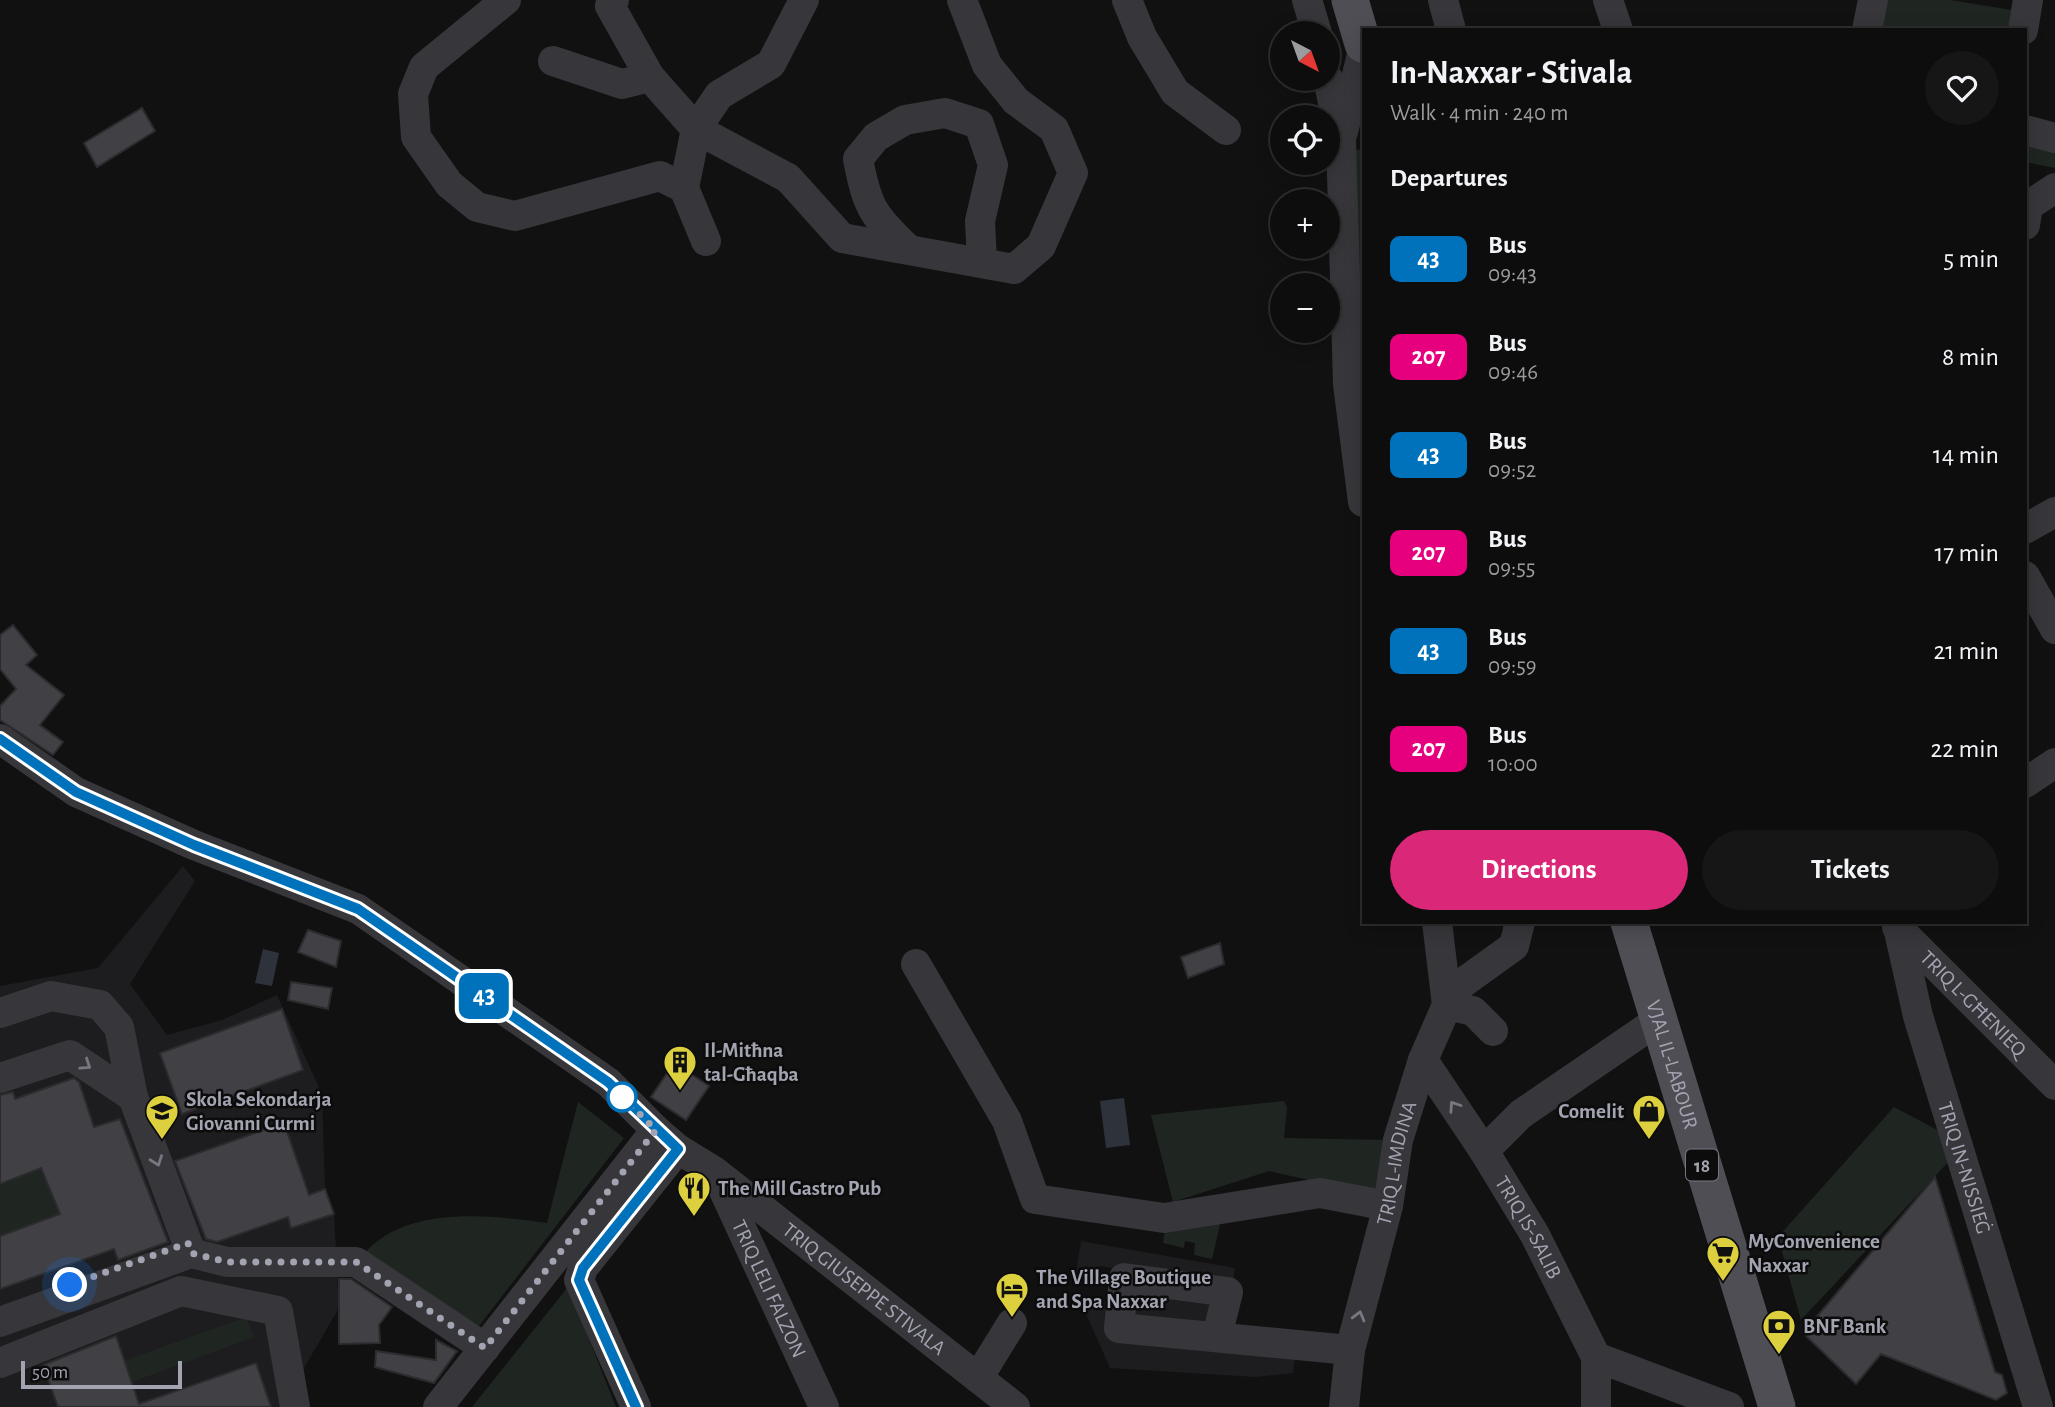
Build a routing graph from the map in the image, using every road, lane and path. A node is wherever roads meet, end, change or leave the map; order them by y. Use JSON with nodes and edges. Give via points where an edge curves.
{"nodes":[{"id":1,"x":506,"y":0,"type":"edge"},
{"id":2,"x":614,"y":0,"type":"edge"},
{"id":3,"x":804,"y":0,"type":"edge"},
{"id":4,"x":962,"y":0,"type":"edge"},
{"id":5,"x":1127,"y":0,"type":"edge"},
{"id":6,"x":1307,"y":0,"type":"edge"},
{"id":7,"x":1350,"y":0,"type":"edge"},
{"id":8,"x":1443,"y":0,"type":"edge"},
{"id":9,"x":1608,"y":0,"type":"edge"},
{"id":10,"x":1873,"y":0,"type":"edge"},
{"id":11,"x":2028,"y":0,"type":"edge"},
{"id":12,"x":1313,"y":21,"type":"edge"},
{"id":13,"x":1450,"y":28,"type":"edge"},
{"id":14,"x":1617,"y":28,"type":"edge"},
{"id":15,"x":1867,"y":28,"type":"edge"},
{"id":16,"x":2023,"y":28,"type":"edge"},
{"id":17,"x":1362,"y":41,"type":"edge"},
{"id":18,"x":1362,"y":57,"type":"edge"},
{"id":19,"x":553,"y":61,"type":"dead end"},
{"id":20,"x":650,"y":77,"type":"junction"},
{"id":21,"x":1333,"y":91,"type":"edge"},
{"id":22,"x":696,"y":128,"type":"junction"},
{"id":23,"x":1226,"y":130,"type":"dead end"},
{"id":24,"x":2027,"y":131,"type":"edge"},
{"id":25,"x":1352,"y":132,"type":"edge"},
{"id":26,"x":2055,"y":138,"type":"edge"},
{"id":27,"x":684,"y":188,"type":"junction"},
{"id":28,"x":2055,"y":188,"type":"edge"},
{"id":29,"x":2027,"y":215,"type":"edge"},
{"id":30,"x":706,"y":241,"type":"dead end"},
{"id":31,"x":908,"y":249,"type":"junction"},
{"id":32,"x":982,"y":262,"type":"junction"},
{"id":33,"x":1356,"y":380,"type":"edge"},
{"id":34,"x":1362,"y":485,"type":"edge"},
{"id":35,"x":2055,"y":512,"type":"edge"},
{"id":36,"x":2027,"y":528,"type":"edge"},
{"id":37,"x":2027,"y":580,"type":"edge"},
{"id":38,"x":2055,"y":629,"type":"edge"},
{"id":39,"x":0,"y":739,"type":"edge"},
{"id":40,"x":2055,"y":763,"type":"edge"},
{"id":41,"x":2027,"y":782,"type":"edge"},
{"id":42,"x":1437,"y":924,"type":"edge"},
{"id":43,"x":1520,"y":924,"type":"edge"},
{"id":44,"x":1630,"y":924,"type":"edge"},
{"id":45,"x":1895,"y":925,"type":"edge"},
{"id":46,"x":916,"y":964,"type":"dead end"},
{"id":47,"x":1446,"y":1000,"type":"junction"},
{"id":48,"x":0,"y":1013,"type":"edge"},
{"id":49,"x":1657,"y":1021,"type":"junction"},
{"id":50,"x":1493,"y":1031,"type":"dead end"},
{"id":51,"x":1423,"y":1060,"type":"junction"},
{"id":52,"x":0,"y":1078,"type":"edge"},
{"id":53,"x":2055,"y":1085,"type":"edge"},
{"id":54,"x":133,"y":1097,"type":"junction"},
{"id":55,"x":667,"y":1139,"type":"junction"},
{"id":56,"x":1484,"y":1151,"type":"junction"},
{"id":57,"x":714,"y":1171,"type":"junction"},
{"id":58,"x":1388,"y":1206,"type":"junction"},
{"id":59,"x":190,"y":1248,"type":"junction"},
{"id":60,"x":550,"y":1263,"type":"junction"},
{"id":61,"x":579,"y":1280,"type":"junction"},
{"id":62,"x":0,"y":1310,"type":"edge"},
{"id":63,"x":0,"y":1322,"type":"edge"},
{"id":64,"x":1012,"y":1323,"type":"dead end"},
{"id":65,"x":1217,"y":1336,"type":"dead end"},
{"id":66,"x":485,"y":1348,"type":"junction"},
{"id":67,"x":1350,"y":1350,"type":"junction"},
{"id":68,"x":1596,"y":1357,"type":"junction"},
{"id":69,"x":0,"y":1363,"type":"edge"},
{"id":70,"x":978,"y":1378,"type":"junction"},
{"id":71,"x":2037,"y":1406,"type":"edge"},
{"id":72,"x":295,"y":1407,"type":"edge"},
{"id":73,"x":438,"y":1407,"type":"edge"},
{"id":74,"x":636,"y":1407,"type":"edge"},
{"id":75,"x":824,"y":1407,"type":"edge"},
{"id":76,"x":1015,"y":1407,"type":"edge"},
{"id":77,"x":1344,"y":1407,"type":"edge"},
{"id":78,"x":1596,"y":1407,"type":"edge"},
{"id":79,"x":1729,"y":1407,"type":"edge"},
{"id":80,"x":1777,"y":1407,"type":"edge"}],
"edges":[{"from":1,"to":27,"type":"street","via":[[424,66],[414,94],[416,137],[449,184],[477,207],[515,216],[660,176]]},
{"from":2,"to":20,"type":"street","via":[[610,6]]},
{"from":3,"to":22,"type":"street","via":[[771,64],[719,95]]},
{"from":4,"to":32,"type":"street","via":[[987,65],[1016,101],[1054,129],[1073,173],[1041,246],[1014,269]]},
{"from":5,"to":23,"type":"street","via":[[1142,37],[1175,92]]},
{"from":6,"to":12,"type":"street"},
{"from":7,"to":17,"type":"main road"},
{"from":8,"to":13,"type":"street"},
{"from":9,"to":14,"type":"street"},
{"from":10,"to":15,"type":"street"},
{"from":11,"to":16,"type":"street"},
{"from":18,"to":25,"type":"street"},
{"from":19,"to":20,"type":"street","via":[[622,84]]},
{"from":20,"to":22,"type":"street"},
{"from":21,"to":25,"type":"street"},
{"from":22,"to":27,"type":"street"},
{"from":22,"to":31,"type":"street","via":[[788,178],[842,238]]},
{"from":24,"to":26,"type":"street"},
{"from":25,"to":33,"type":"street"},
{"from":27,"to":30,"type":"street"},
{"from":28,"to":29,"type":"street"},
{"from":31,"to":32,"type":"street"},
{"from":31,"to":32,"type":"street","via":[[866,200],[858,159],[876,137],[905,120],[945,113],[979,124],[993,165],[980,221]]},
{"from":33,"to":34,"type":"street"},
{"from":35,"to":36,"type":"street"},
{"from":37,"to":38,"type":"street"},
{"from":39,"to":55,"type":"street","name":"TRIQ GIUSEPPE STIVALA","via":[[76,792],[194,845],[358,909],[608,1082]]},
{"from":40,"to":41,"type":"street"},
{"from":42,"to":47,"type":"street"},
{"from":43,"to":47,"type":"street","via":[[1514,946]]},
{"from":44,"to":49,"type":"main road","name":"VJAL IL-LABOUR","number":"18"},
{"from":45,"to":53,"type":"street","name":"TRIQ L-GĦENIEQ"},
{"from":45,"to":71,"type":"street","name":"TRIQ IN-NISSIEĠ","via":[[1918,1016]]},
{"from":46,"to":58,"type":"street","via":[[1007,1121],[1035,1199],[1164,1218],[1320,1193]]},
{"from":47,"to":50,"type":"street","via":[[1473,1011]]},
{"from":47,"to":51,"type":"street","name":"TRIQ L-IMDINA"},
{"from":48,"to":54,"type":"street","via":[[51,996],[100,1005],[119,1027]]},
{"from":49,"to":56,"type":"street","via":[[1521,1114]]},
{"from":49,"to":80,"type":"main road","name":"VJAL IL-LABOUR","number":"18"},
{"from":56,"to":51,"type":"street","name":"TRIQ IS-SALIB","one_way":true},
{"from":51,"to":58,"type":"street","name":"TRIQ L-IMDINA","via":[[1398,1140]]},
{"from":52,"to":54,"type":"street","one_way":true,"via":[[70,1055]]},
{"from":54,"to":59,"type":"street","one_way":true},
{"from":55,"to":57,"type":"street","name":"TRIQ GIUSEPPE STIVALA"},
{"from":55,"to":60,"type":"street"},
{"from":55,"to":61,"type":"street"},
{"from":56,"to":68,"type":"street","name":"TRIQ IS-SALIB","via":[[1535,1235]]},
{"from":57,"to":70,"type":"street","name":"TRIQ GIUSEPPE STIVALA"},
{"from":57,"to":75,"type":"street","name":"TRIQ LELI FALZON"},
{"from":67,"to":58,"type":"street","name":"TRIQ L-IMDINA","one_way":true},
{"from":59,"to":62,"type":"street"},
{"from":59,"to":63,"type":"street"},
{"from":59,"to":66,"type":"street","via":[[227,1262],[356,1262]]},
{"from":60,"to":61,"type":"street"},
{"from":60,"to":66,"type":"street"},
{"from":61,"to":74,"type":"street"},
{"from":64,"to":70,"type":"street"},
{"from":65,"to":67,"type":"street"},
{"from":66,"to":73,"type":"street"},
{"from":67,"to":77,"type":"street","name":"TRIQ L-IMDINA"},
{"from":68,"to":78,"type":"street","name":"TRIQ IS-SALIB"},
{"from":68,"to":79,"type":"street"},
{"from":69,"to":72,"type":"street","via":[[181,1291],[278,1311]]},
{"from":70,"to":76,"type":"street","name":"TRIQ GIUSEPPE STIVALA"}]}
